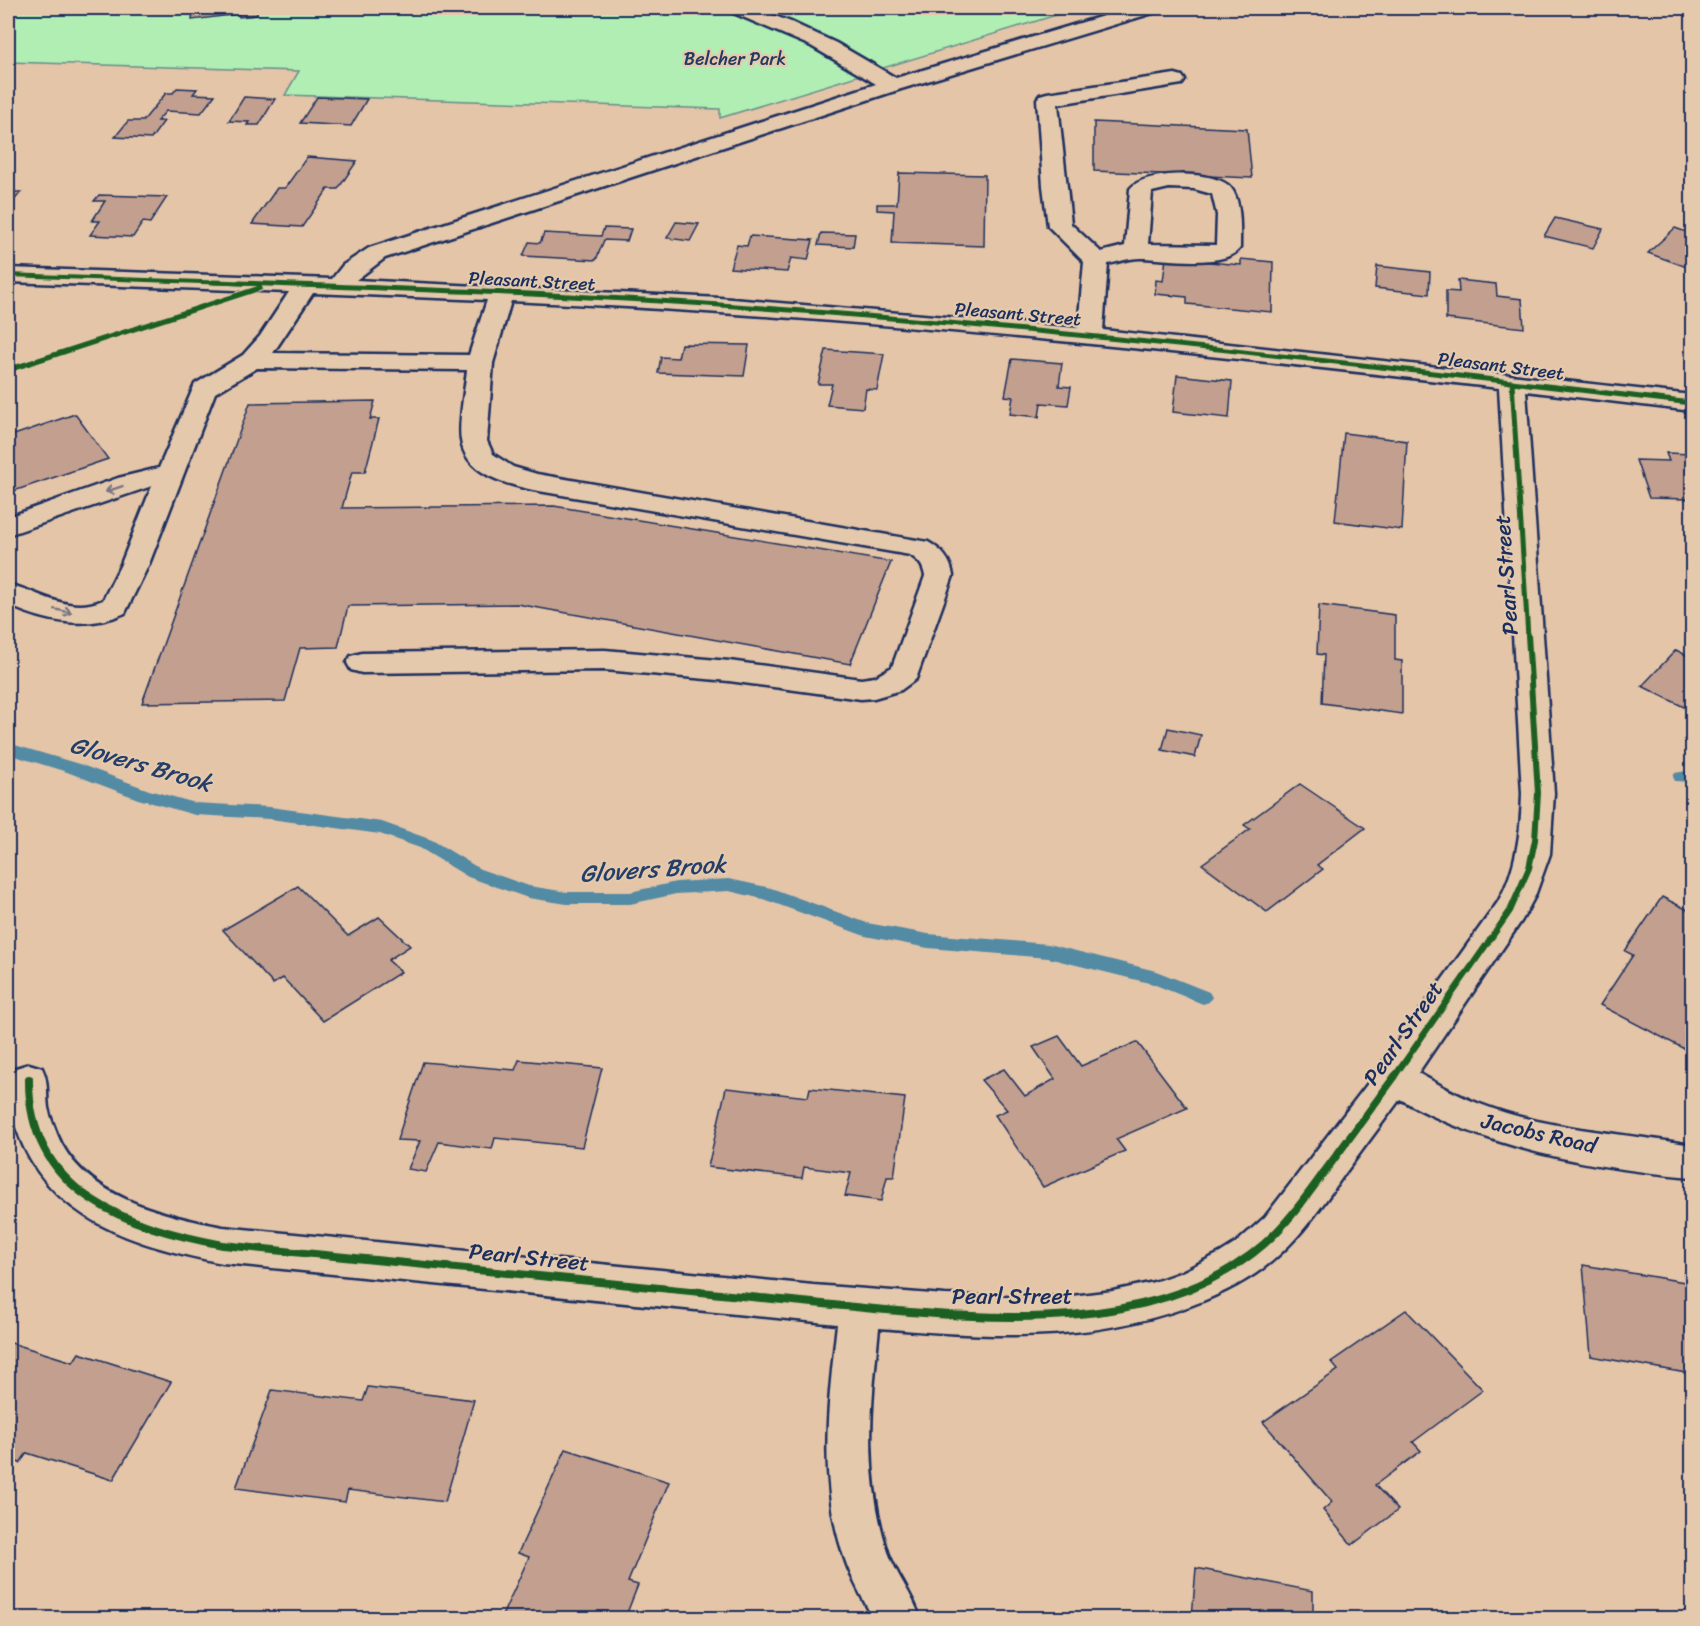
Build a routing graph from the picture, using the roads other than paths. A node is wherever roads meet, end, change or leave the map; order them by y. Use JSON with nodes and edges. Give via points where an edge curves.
{"nodes":[{"id":1,"x":738,"y":8,"type":"edge"},
{"id":2,"x":1149,"y":8,"type":"edge"},
{"id":3,"x":1175,"y":80,"type":"dead end"},
{"id":4,"x":894,"y":85,"type":"junction"},
{"id":5,"x":1136,"y":251,"type":"junction"},
{"id":6,"x":1096,"y":260,"type":"junction"},
{"id":7,"x":8,"y":275,"type":"edge"},
{"id":8,"x":305,"y":286,"type":"junction"},
{"id":9,"x":338,"y":287,"type":"junction"},
{"id":10,"x":501,"y":294,"type":"junction"},
{"id":11,"x":1090,"y":335,"type":"junction"},
{"id":12,"x":252,"y":360,"type":"junction"},
{"id":13,"x":480,"y":363,"type":"junction"},
{"id":14,"x":1512,"y":382,"type":"junction"},
{"id":15,"x":1692,"y":403,"type":"edge"},
{"id":16,"x":171,"y":473,"type":"junction"},
{"id":17,"x":8,"y":526,"type":"edge"},
{"id":18,"x":8,"y":593,"type":"edge"},
{"id":19,"x":362,"y":663,"type":"dead end"},
{"id":20,"x":1395,"y":1078,"type":"junction"},
{"id":21,"x":29,"y":1079,"type":"dead end"},
{"id":22,"x":1692,"y":1161,"type":"edge"},
{"id":23,"x":861,"y":1307,"type":"junction"},
{"id":24,"x":897,"y":1618,"type":"edge"}],
"edges":[{"from":1,"to":4,"type":"street","via":[[827,46]]},
{"from":2,"to":4,"type":"street"},
{"from":3,"to":6,"type":"street","via":[[1047,99],[1060,225]]},
{"from":4,"to":9,"type":"street","via":[[377,253],[351,270]]},
{"from":5,"to":5,"type":"street","via":[[1143,186],[1184,182],[1214,186],[1222,191],[1228,214],[1226,250]]},
{"from":5,"to":6,"type":"street"},
{"from":6,"to":11,"type":"street"},
{"from":7,"to":8,"type":"street","name":"Pleasant Street"},
{"from":8,"to":9,"type":"street","name":"Pleasant Street"},
{"from":8,"to":12,"type":"street","via":[[270,341]]},
{"from":9,"to":10,"type":"street","name":"Pleasant Street"},
{"from":10,"to":11,"type":"street","name":"Pleasant Street","via":[[716,305]]},
{"from":10,"to":13,"type":"street"},
{"from":11,"to":14,"type":"street","name":"Pleasant Street"},
{"from":12,"to":13,"type":"street"},
{"from":12,"to":16,"type":"street","via":[[204,390]]},
{"from":13,"to":19,"type":"street","via":[[474,441],[482,458],[503,473],[568,488],[900,544],[931,555],[939,576],[905,672],[895,681],[861,689],[729,671],[605,660]]},
{"from":14,"to":15,"type":"street","name":"Pleasant Street"},
{"from":14,"to":20,"type":"street","name":"Pearl Street","via":[[1538,793],[1537,842],[1524,886],[1510,911]]},
{"from":16,"to":17,"type":"street","one_way":true},
{"from":18,"to":16,"type":"street","one_way":true,"via":[[61,611],[93,615],[109,610],[119,601]]},
{"from":20,"to":22,"type":"street","name":"Jacobs Road","via":[[1467,1116],[1506,1128],[1552,1140]]},
{"from":20,"to":23,"type":"street","name":"Pearl Street","via":[[1283,1225],[1260,1248],[1201,1282],[1124,1308],[1044,1318]]},
{"from":21,"to":23,"type":"street","name":"Pearl Street","via":[[30,1110],[39,1140],[56,1169],[113,1214],[186,1238]]},
{"from":23,"to":24,"type":"street","via":[[848,1425],[849,1477],[869,1563]]}]}
